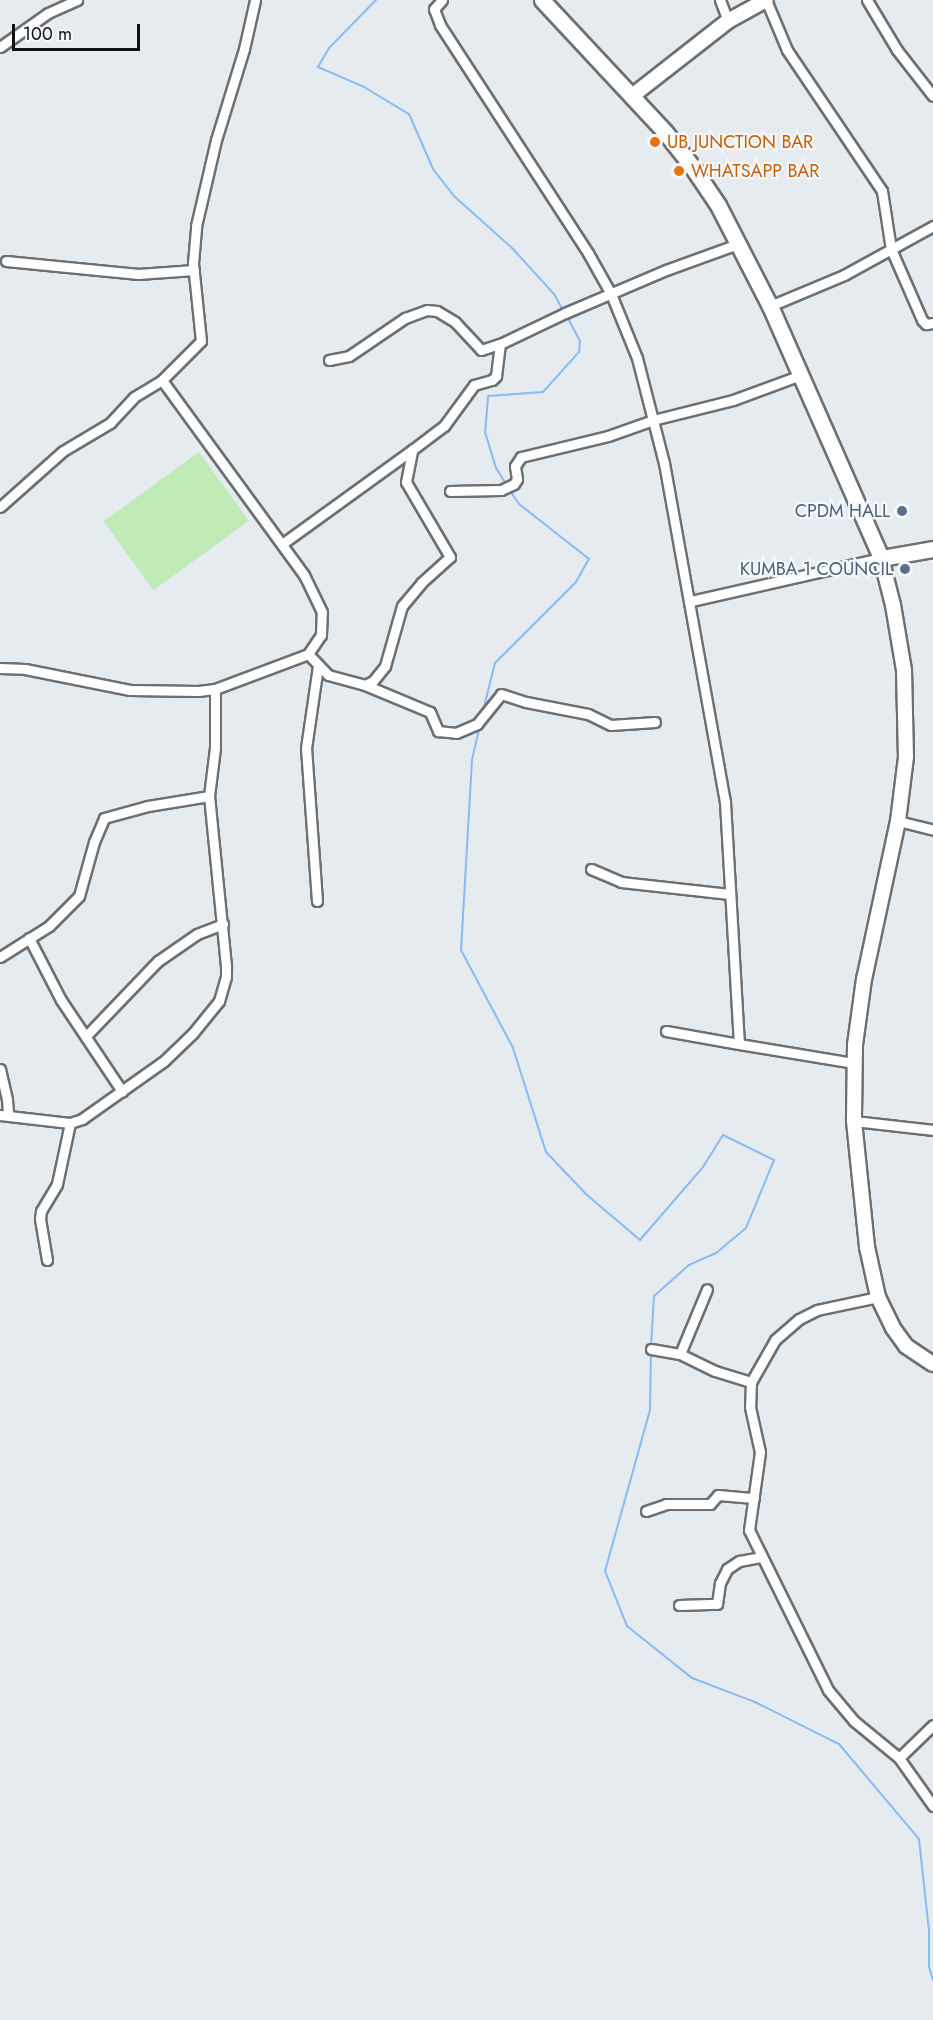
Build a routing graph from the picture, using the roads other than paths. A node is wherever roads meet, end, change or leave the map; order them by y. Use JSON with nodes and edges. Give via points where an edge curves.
{"nodes":[{"id":1,"x":77,"y":0,"type":"edge"},
{"id":2,"x":255,"y":0,"type":"edge"},
{"id":3,"x":442,"y":0,"type":"edge"},
{"id":4,"x":542,"y":0,"type":"edge"},
{"id":5,"x":720,"y":0,"type":"edge"},
{"id":6,"x":766,"y":0,"type":"edge"},
{"id":7,"x":867,"y":0,"type":"edge"},
{"id":8,"x":728,"y":21,"type":"junction"},
{"id":9,"x":0,"y":47,"type":"edge"},
{"id":10,"x":632,"y":96,"type":"junction"},
{"id":11,"x":933,"y":96,"type":"edge"},
{"id":12,"x":933,"y":226,"type":"edge"},
{"id":13,"x":738,"y":244,"type":"junction"},
{"id":14,"x":891,"y":249,"type":"junction"},
{"id":15,"x":6,"y":261,"type":"dead end"},
{"id":16,"x":194,"y":270,"type":"junction"},
{"id":17,"x":611,"y":294,"type":"junction"},
{"id":18,"x":770,"y":306,"type":"junction"},
{"id":19,"x":933,"y":323,"type":"edge"},
{"id":20,"x":500,"y":344,"type":"junction"},
{"id":21,"x":329,"y":360,"type":"dead end"},
{"id":22,"x":801,"y":375,"type":"junction"},
{"id":23,"x":162,"y":380,"type":"junction"},
{"id":24,"x":653,"y":420,"type":"junction"},
{"id":25,"x":412,"y":450,"type":"junction"},
{"id":26,"x":450,"y":490,"type":"dead end"},
{"id":27,"x":0,"y":507,"type":"edge"},
{"id":28,"x":282,"y":544,"type":"junction"},
{"id":29,"x":933,"y":549,"type":"edge"},
{"id":30,"x":881,"y":558,"type":"junction"},
{"id":31,"x":691,"y":601,"type":"junction"},
{"id":32,"x":308,"y":654,"type":"junction"},
{"id":33,"x":318,"y":666,"type":"junction"},
{"id":34,"x":0,"y":668,"type":"edge"},
{"id":35,"x":365,"y":685,"type":"junction"},
{"id":36,"x":215,"y":689,"type":"junction"},
{"id":37,"x":655,"y":722,"type":"dead end"},
{"id":38,"x":209,"y":796,"type":"junction"},
{"id":39,"x":898,"y":821,"type":"junction"},
{"id":40,"x":933,"y":830,"type":"edge"},
{"id":41,"x":591,"y":869,"type":"dead end"},
{"id":42,"x":729,"y":894,"type":"junction"},
{"id":43,"x":317,"y":901,"type":"dead end"},
{"id":44,"x":223,"y":924,"type":"junction"},
{"id":45,"x":29,"y":938,"type":"junction"},
{"id":46,"x":0,"y":957,"type":"edge"},
{"id":47,"x":666,"y":1031,"type":"dead end"},
{"id":48,"x":86,"y":1036,"type":"junction"},
{"id":49,"x":739,"y":1044,"type":"junction"},
{"id":50,"x":854,"y":1063,"type":"junction"},
{"id":51,"x":0,"y":1069,"type":"edge"},
{"id":52,"x":122,"y":1091,"type":"junction"},
{"id":53,"x":4,"y":1115,"type":"edge"},
{"id":54,"x":854,"y":1121,"type":"junction"},
{"id":55,"x":70,"y":1123,"type":"junction"},
{"id":56,"x":933,"y":1130,"type":"edge"},
{"id":57,"x":47,"y":1260,"type":"dead end"},
{"id":58,"x":707,"y":1289,"type":"dead end"},
{"id":59,"x":878,"y":1297,"type":"junction"},
{"id":60,"x":651,"y":1349,"type":"dead end"},
{"id":61,"x":680,"y":1354,"type":"junction"},
{"id":62,"x":933,"y":1364,"type":"edge"},
{"id":63,"x":751,"y":1382,"type":"junction"},
{"id":64,"x":754,"y":1498,"type":"junction"},
{"id":65,"x":646,"y":1511,"type":"dead end"},
{"id":66,"x":761,"y":1557,"type":"junction"},
{"id":67,"x":679,"y":1605,"type":"dead end"},
{"id":68,"x":933,"y":1725,"type":"edge"},
{"id":69,"x":899,"y":1758,"type":"junction"},
{"id":70,"x":933,"y":1806,"type":"edge"}],
"edges":[{"from":1,"to":9,"type":"street","via":[[48,13]]},
{"from":2,"to":16,"type":"street","via":[[205,186],[196,226]]},
{"from":3,"to":17,"type":"street","via":[[434,9],[440,25]]},
{"from":4,"to":10,"type":"main road"},
{"from":5,"to":8,"type":"street"},
{"from":6,"to":8,"type":"street"},
{"from":6,"to":14,"type":"street","via":[[787,50],[882,191]]},
{"from":7,"to":11,"type":"street","via":[[897,50]]},
{"from":8,"to":10,"type":"street"},
{"from":10,"to":13,"type":"main road","via":[[691,165]]},
{"from":12,"to":14,"type":"street"},
{"from":13,"to":17,"type":"street"},
{"from":13,"to":18,"type":"main road"},
{"from":14,"to":18,"type":"street","via":[[844,275]]},
{"from":14,"to":19,"type":"street","via":[[922,320]]},
{"from":15,"to":16,"type":"street","via":[[138,274]]},
{"from":16,"to":23,"type":"street","via":[[201,341]]},
{"from":17,"to":20,"type":"street"},
{"from":17,"to":24,"type":"street","via":[[637,358]]},
{"from":18,"to":22,"type":"main road"},
{"from":20,"to":21,"type":"street","via":[[479,349],[455,322],[437,311],[427,310],[405,318],[349,356]]},
{"from":20,"to":25,"type":"street","via":[[496,376],[474,385],[444,426]]},
{"from":22,"to":24,"type":"street","via":[[733,400]]},
{"from":22,"to":30,"type":"main road"},
{"from":23,"to":27,"type":"street","via":[[134,397],[110,423],[63,451]]},
{"from":23,"to":28,"type":"street"},
{"from":24,"to":26,"type":"street","via":[[608,436],[521,457],[515,466],[514,484],[501,490]]},
{"from":24,"to":31,"type":"street"},
{"from":25,"to":28,"type":"street"},
{"from":25,"to":35,"type":"street","via":[[406,482],[450,557],[402,606],[389,658],[373,681]]},
{"from":28,"to":32,"type":"street","via":[[304,575],[322,612],[321,635]]},
{"from":29,"to":30,"type":"main road"},
{"from":30,"to":31,"type":"street"},
{"from":30,"to":39,"type":"street","via":[[893,605],[906,706],[906,757]]},
{"from":31,"to":42,"type":"street","via":[[724,802]]},
{"from":32,"to":33,"type":"street"},
{"from":32,"to":36,"type":"street"},
{"from":33,"to":35,"type":"street","via":[[336,678]]},
{"from":33,"to":43,"type":"street","via":[[306,748]]},
{"from":34,"to":36,"type":"street","via":[[25,669],[130,690]]},
{"from":35,"to":37,"type":"street","via":[[430,712],[438,731],[456,733],[477,724],[501,693],[588,714],[610,725]]},
{"from":36,"to":38,"type":"street","via":[[215,748]]},
{"from":38,"to":44,"type":"street"},
{"from":38,"to":45,"type":"street","via":[[104,818],[79,896],[48,926]]},
{"from":39,"to":40,"type":"street"},
{"from":39,"to":50,"type":"street","via":[[869,951]]},
{"from":41,"to":42,"type":"street","via":[[621,882]]},
{"from":42,"to":49,"type":"street"},
{"from":44,"to":48,"type":"street","via":[[197,934],[158,961]]},
{"from":44,"to":52,"type":"street","via":[[226,977],[219,1001],[165,1061]]},
{"from":45,"to":46,"type":"street"},
{"from":45,"to":48,"type":"street","via":[[61,1000]]},
{"from":47,"to":49,"type":"street"},
{"from":48,"to":52,"type":"street"},
{"from":49,"to":50,"type":"street"},
{"from":50,"to":54,"type":"street"},
{"from":51,"to":53,"type":"street"},
{"from":52,"to":55,"type":"street"},
{"from":53,"to":55,"type":"street"},
{"from":54,"to":56,"type":"street"},
{"from":54,"to":59,"type":"street","via":[[867,1247]]},
{"from":55,"to":57,"type":"street","via":[[57,1184],[41,1211]]},
{"from":58,"to":61,"type":"street"},
{"from":59,"to":62,"type":"street","via":[[906,1346]]},
{"from":59,"to":63,"type":"street","via":[[817,1310],[799,1319],[775,1340]]},
{"from":60,"to":61,"type":"street"},
{"from":61,"to":63,"type":"street"},
{"from":63,"to":64,"type":"street","via":[[750,1407],[760,1452]]},
{"from":64,"to":65,"type":"street","via":[[718,1495],[710,1504],[666,1504]]},
{"from":64,"to":66,"type":"street","via":[[749,1530]]},
{"from":66,"to":67,"type":"street","via":[[739,1561],[727,1569],[717,1604]]},
{"from":66,"to":69,"type":"street","via":[[828,1690],[854,1721]]},
{"from":68,"to":69,"type":"street"},
{"from":69,"to":70,"type":"street"}]}
